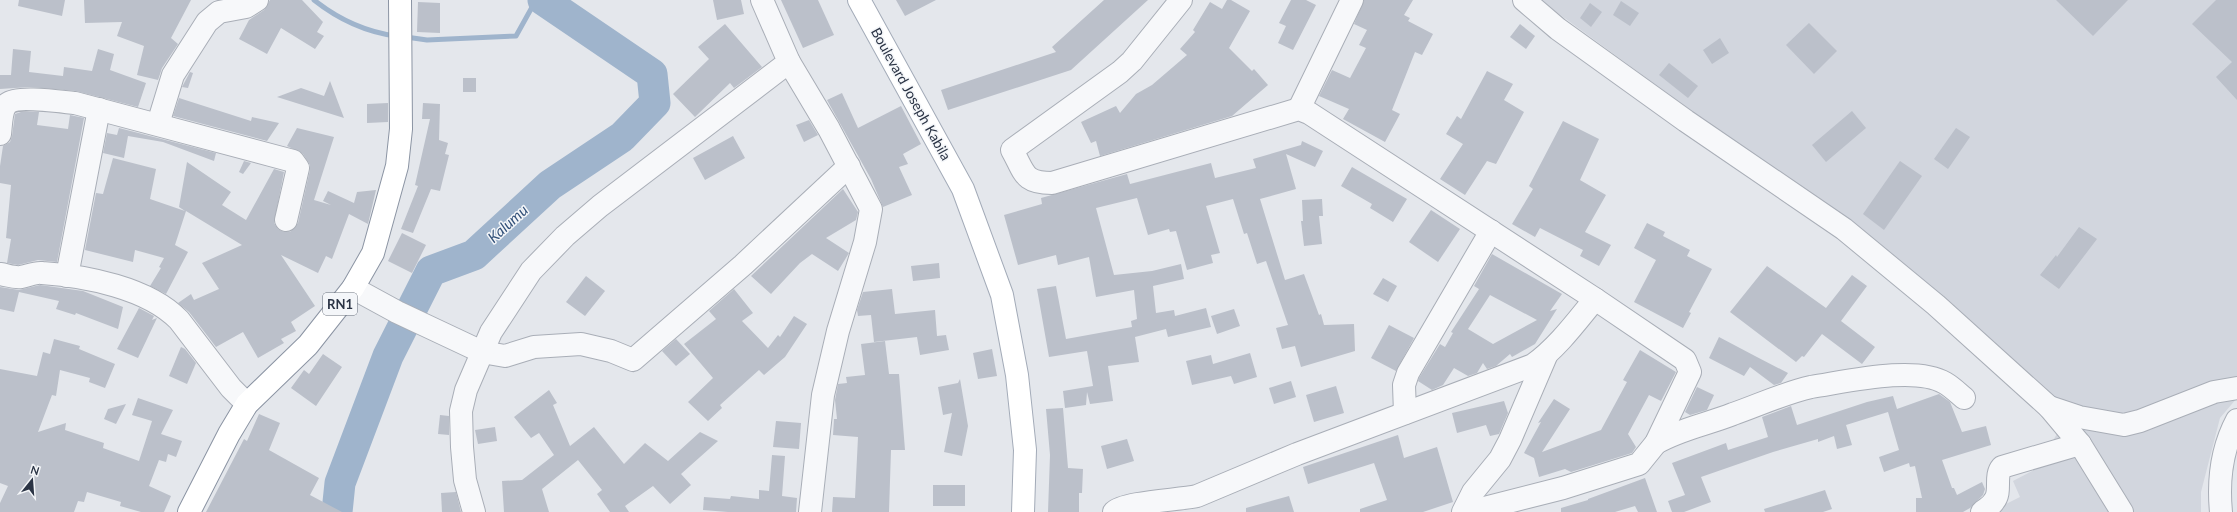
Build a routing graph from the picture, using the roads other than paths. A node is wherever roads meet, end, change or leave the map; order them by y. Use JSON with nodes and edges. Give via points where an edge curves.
{"nodes":[{"id":1,"x":257,"y":0,"type":"edge"},
{"id":2,"x":400,"y":0,"type":"edge"},
{"id":3,"x":762,"y":0,"type":"edge"},
{"id":4,"x":859,"y":0,"type":"edge"},
{"id":5,"x":1181,"y":0,"type":"edge"},
{"id":6,"x":1352,"y":0,"type":"edge"},
{"id":7,"x":1524,"y":0,"type":"edge"},
{"id":8,"x":789,"y":62,"type":"junction"},
{"id":9,"x":99,"y":108,"type":"junction"},
{"id":10,"x":1299,"y":109,"type":"junction"},
{"id":11,"x":158,"y":124,"type":"junction"},
{"id":12,"x":0,"y":134,"type":"edge"},
{"id":13,"x":849,"y":166,"type":"junction"},
{"id":14,"x":286,"y":220,"type":"dead end"},
{"id":15,"x":1491,"y":231,"type":"junction"},
{"id":16,"x":0,"y":274,"type":"edge"},
{"id":17,"x":67,"y":276,"type":"junction"},
{"id":18,"x":353,"y":288,"type":"junction"},
{"id":19,"x":1595,"y":299,"type":"junction"},
{"id":20,"x":482,"y":352,"type":"junction"},
{"id":21,"x":1546,"y":356,"type":"junction"},
{"id":22,"x":2237,"y":388,"type":"edge"},
{"id":23,"x":1964,"y":398,"type":"dead end"},
{"id":24,"x":247,"y":404,"type":"junction"},
{"id":25,"x":2049,"y":407,"type":"junction"},
{"id":26,"x":1405,"y":414,"type":"junction"},
{"id":27,"x":2237,"y":420,"type":"edge"},
{"id":28,"x":1656,"y":442,"type":"junction"},
{"id":29,"x":2080,"y":444,"type":"junction"},
{"id":30,"x":189,"y":512,"type":"edge"},
{"id":31,"x":474,"y":512,"type":"edge"},
{"id":32,"x":810,"y":512,"type":"edge"},
{"id":33,"x":1023,"y":512,"type":"edge"},
{"id":34,"x":1114,"y":512,"type":"edge"},
{"id":35,"x":1463,"y":512,"type":"edge"},
{"id":36,"x":1469,"y":512,"type":"edge"},
{"id":37,"x":1982,"y":512,"type":"edge"},
{"id":38,"x":2122,"y":512,"type":"edge"},
{"id":39,"x":2221,"y":512,"type":"edge"}],
"edges":[{"from":1,"to":11,"type":"street","via":[[246,6],[220,12],[207,22],[173,75]]},
{"from":2,"to":18,"type":"main road","number":"RN1","via":[[401,128],[397,166],[373,253]]},
{"from":3,"to":8,"type":"street"},
{"from":4,"to":33,"type":"main road","name":"Boulevard Joseph Kabila","via":[[963,189],[1002,295],[1017,375],[1025,450]]},
{"from":5,"to":10,"type":"street","via":[[1132,61],[1120,72],[1012,150],[1027,178],[1037,183],[1052,184]]},
{"from":6,"to":10,"type":"street"},
{"from":7,"to":25,"type":"street","via":[[1558,29],[1686,121],[1844,229],[1936,306]]},
{"from":8,"to":13,"type":"street"},
{"from":8,"to":20,"type":"street","via":[[661,158],[565,236],[531,270],[507,305]]},
{"from":9,"to":11,"type":"street"},
{"from":9,"to":12,"type":"street","via":[[75,103],[15,100],[8,102],[5,108]]},
{"from":9,"to":17,"type":"street"},
{"from":10,"to":15,"type":"street"},
{"from":11,"to":14,"type":"street","via":[[293,161],[298,168]]},
{"from":13,"to":20,"type":"street","via":[[743,266],[636,358],[629,359],[611,351],[581,344],[534,346],[505,356]]},
{"from":13,"to":32,"type":"street","via":[[871,209],[865,242],[838,331],[823,395]]},
{"from":15,"to":19,"type":"street"},
{"from":15,"to":26,"type":"street","via":[[1408,374],[1404,384]]},
{"from":16,"to":17,"type":"street","via":[[21,277],[40,273]]},
{"from":17,"to":24,"type":"street","via":[[132,290],[171,312]]},
{"from":18,"to":20,"type":"street"},
{"from":18,"to":24,"type":"main road","number":"RN1","via":[[308,345]]},
{"from":19,"to":21,"type":"street"},
{"from":19,"to":28,"type":"street","via":[[1685,360],[1689,366],[1690,372]]},
{"from":20,"to":31,"type":"street","via":[[466,390],[461,410],[465,480]]},
{"from":21,"to":26,"type":"street","via":[[1528,367]]},
{"from":21,"to":35,"type":"street","via":[[1500,459],[1474,492]]},
{"from":22,"to":25,"type":"street","via":[[2214,392],[2140,422],[2124,425],[2079,417]]},
{"from":23,"to":28,"type":"street","via":[[1945,382],[1904,374],[1811,387]]},
{"from":24,"to":30,"type":"main road","number":"RN1"},
{"from":25,"to":29,"type":"street"},
{"from":26,"to":34,"type":"street","via":[[1298,454],[1197,496],[1129,506]]},
{"from":27,"to":39,"type":"street","via":[[2231,431],[2221,472]]},
{"from":28,"to":36,"type":"street","via":[[1639,464],[1628,469]]},
{"from":29,"to":37,"type":"street","via":[[2002,467],[1997,496]]},
{"from":29,"to":38,"type":"street"}]}
